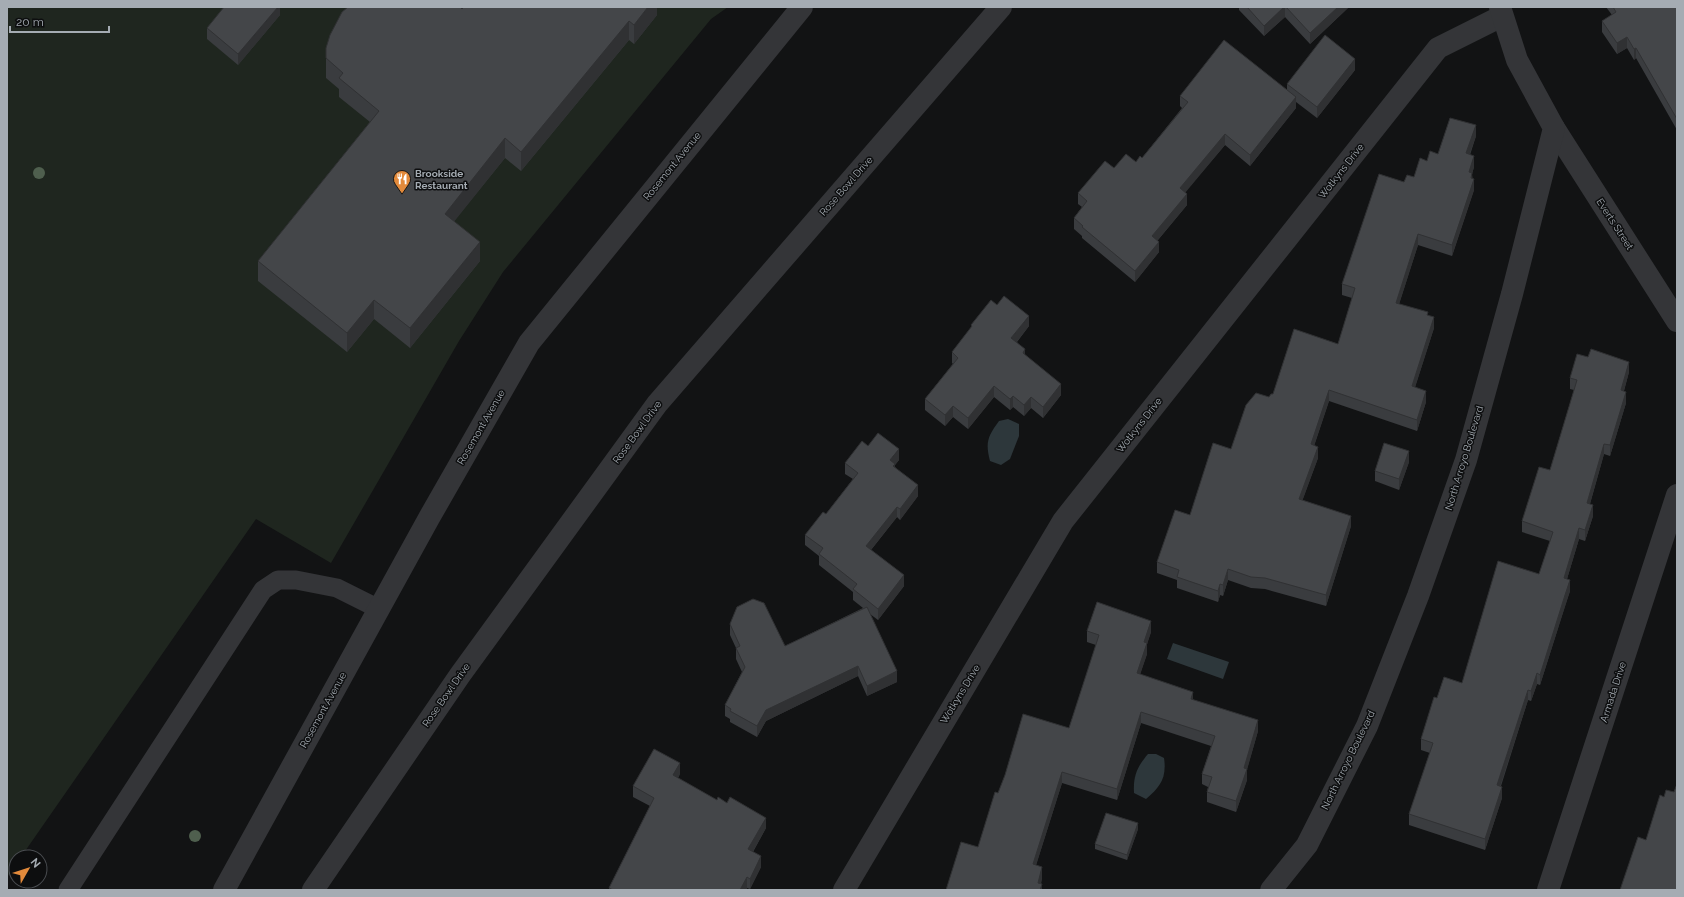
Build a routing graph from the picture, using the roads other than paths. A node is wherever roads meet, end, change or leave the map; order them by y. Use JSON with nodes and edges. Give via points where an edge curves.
{"nodes":[{"id":1,"x":802,"y":7,"type":"edge"},
{"id":2,"x":1001,"y":7,"type":"edge"},
{"id":3,"x":1501,"y":12,"type":"edge"},
{"id":4,"x":1554,"y":128,"type":"junction"},
{"id":5,"x":1677,"y":321,"type":"edge"},
{"id":6,"x":1677,"y":495,"type":"edge"},
{"id":7,"x":379,"y":609,"type":"junction"},
{"id":8,"x":68,"y":890,"type":"edge"},
{"id":9,"x":224,"y":890,"type":"edge"},
{"id":10,"x":313,"y":890,"type":"edge"},
{"id":11,"x":844,"y":890,"type":"edge"},
{"id":12,"x":1271,"y":890,"type":"edge"},
{"id":13,"x":1548,"y":890,"type":"edge"}],
"edges":[{"from":1,"to":7,"type":"street","name":"Rosemont Avenue","via":[[529,343]]},
{"from":2,"to":10,"type":"street","name":"Rose Bowl Drive","via":[[657,404],[460,675]]},
{"from":3,"to":4,"type":"street","via":[[1517,60]]},
{"from":3,"to":11,"type":"street","name":"Wotkyns Drive","via":[[1438,48],[1063,521]]},
{"from":4,"to":5,"type":"street","name":"Everts Street"},
{"from":4,"to":12,"type":"street","name":"North Arroyo Boulevard","via":[[1466,460],[1418,596],[1367,726],[1307,845]]},
{"from":6,"to":13,"type":"street","name":"Armada Drive"},
{"from":7,"to":8,"type":"lane","via":[[337,588],[296,580],[278,580],[263,590]]},
{"from":7,"to":9,"type":"street","name":"Rosemont Avenue"}]}
